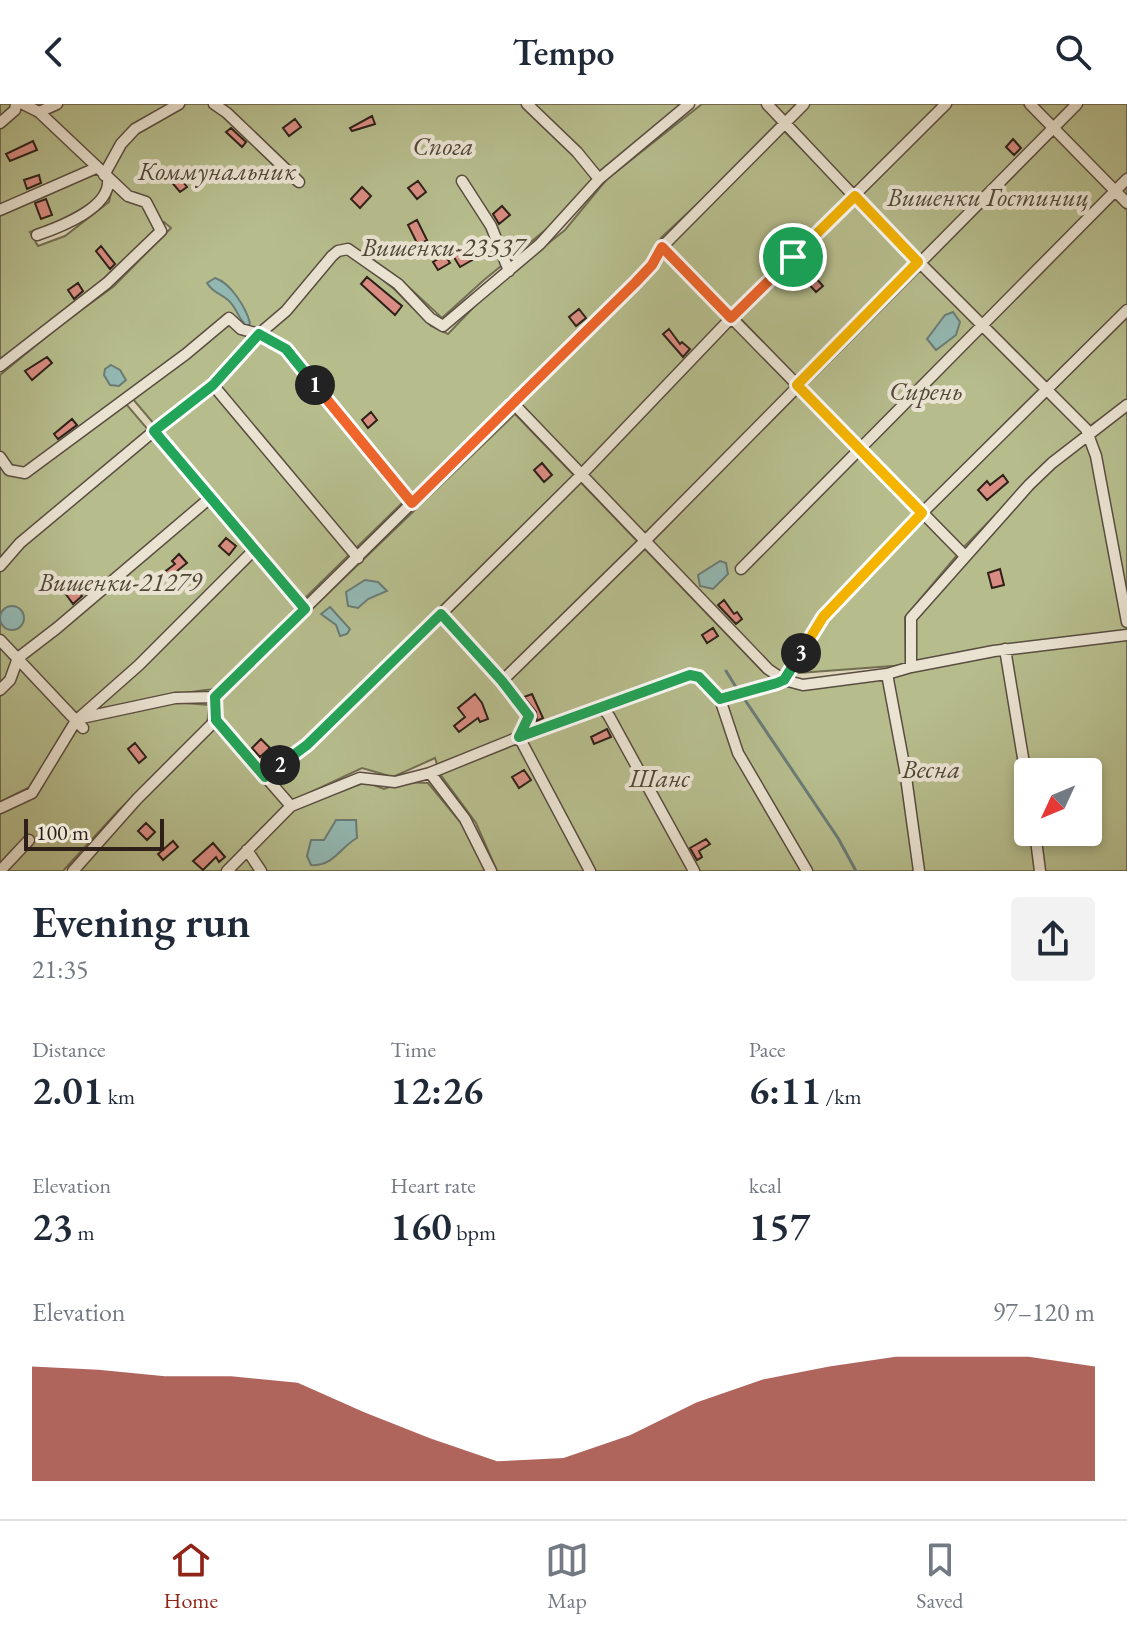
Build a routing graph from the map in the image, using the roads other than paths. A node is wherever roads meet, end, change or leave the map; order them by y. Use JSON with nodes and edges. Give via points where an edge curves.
{"nodes":[{"id":1,"x":16,"y":104,"type":"edge"},
{"id":2,"x":23,"y":104,"type":"edge"},
{"id":3,"x":57,"y":104,"type":"edge"},
{"id":4,"x":179,"y":104,"type":"edge"},
{"id":5,"x":214,"y":104,"type":"edge"},
{"id":6,"x":527,"y":104,"type":"edge"},
{"id":7,"x":689,"y":104,"type":"edge"},
{"id":8,"x":767,"y":104,"type":"edge"},
{"id":9,"x":804,"y":104,"type":"edge"},
{"id":10,"x":946,"y":104,"type":"edge"},
{"id":11,"x":1030,"y":104,"type":"edge"},
{"id":12,"x":1077,"y":104,"type":"edge"},
{"id":13,"x":39,"y":112,"type":"junction"},
{"id":14,"x":0,"y":123,"type":"edge"},
{"id":15,"x":784,"y":123,"type":"junction"},
{"id":16,"x":1053,"y":127,"type":"junction"},
{"id":17,"x":103,"y":174,"type":"junction"},
{"id":18,"x":599,"y":179,"type":"junction"},
{"id":19,"x":1127,"y":179,"type":"edge"},
{"id":20,"x":462,"y":181,"type":"dead end"},
{"id":21,"x":299,"y":182,"type":"dead end"},
{"id":22,"x":1116,"y":190,"type":"junction"},
{"id":23,"x":855,"y":196,"type":"junction"},
{"id":24,"x":1127,"y":203,"type":"edge"},
{"id":25,"x":0,"y":210,"type":"edge"},
{"id":26,"x":37,"y":235,"type":"dead end"},
{"id":27,"x":662,"y":247,"type":"junction"},
{"id":28,"x":918,"y":262,"type":"junction"},
{"id":29,"x":509,"y":271,"type":"junction"},
{"id":30,"x":1127,"y":310,"type":"edge"},
{"id":31,"x":731,"y":318,"type":"junction"},
{"id":32,"x":981,"y":325,"type":"junction"},
{"id":33,"x":259,"y":334,"type":"junction"},
{"id":34,"x":0,"y":366,"type":"edge"},
{"id":35,"x":213,"y":385,"type":"junction"},
{"id":36,"x":797,"y":385,"type":"junction"},
{"id":37,"x":1047,"y":391,"type":"junction"},
{"id":38,"x":512,"y":402,"type":"junction"},
{"id":39,"x":1127,"y":405,"type":"edge"},
{"id":40,"x":154,"y":431,"type":"junction"},
{"id":41,"x":1088,"y":434,"type":"junction"},
{"id":42,"x":860,"y":449,"type":"junction"},
{"id":43,"x":0,"y":457,"type":"edge"},
{"id":44,"x":581,"y":475,"type":"junction"},
{"id":45,"x":210,"y":498,"type":"junction"},
{"id":46,"x":412,"y":503,"type":"junction"},
{"id":47,"x":922,"y":513,"type":"junction"},
{"id":48,"x":645,"y":541,"type":"junction"},
{"id":49,"x":254,"y":550,"type":"junction"},
{"id":50,"x":965,"y":556,"type":"junction"},
{"id":51,"x":358,"y":558,"type":"junction"},
{"id":52,"x":0,"y":566,"type":"edge"},
{"id":53,"x":741,"y":569,"type":"dead end"},
{"id":54,"x":305,"y":609,"type":"junction"},
{"id":55,"x":441,"y":614,"type":"junction"},
{"id":56,"x":1127,"y":622,"type":"edge"},
{"id":57,"x":1127,"y":635,"type":"edge"},
{"id":58,"x":0,"y":640,"type":"edge"},
{"id":59,"x":1005,"y":649,"type":"junction"},
{"id":60,"x":18,"y":658,"type":"junction"},
{"id":61,"x":911,"y":667,"type":"junction"},
{"id":62,"x":887,"y":674,"type":"junction"},
{"id":63,"x":784,"y":680,"type":"junction"},
{"id":64,"x":502,"y":681,"type":"junction"},
{"id":65,"x":0,"y":690,"type":"edge"},
{"id":66,"x":215,"y":697,"type":"junction"},
{"id":67,"x":720,"y":699,"type":"junction"},
{"id":68,"x":602,"y":707,"type":"junction"},
{"id":69,"x":216,"y":720,"type":"junction"},
{"id":70,"x":80,"y":724,"type":"junction"},
{"id":71,"x":519,"y":737,"type":"junction"},
{"id":72,"x":1023,"y":758,"type":"edge"},
{"id":73,"x":430,"y":773,"type":"junction"},
{"id":74,"x":265,"y":777,"type":"junction"},
{"id":75,"x":291,"y":806,"type":"junction"},
{"id":76,"x":0,"y":808,"type":"edge"},
{"id":77,"x":29,"y":840,"type":"dead end"},
{"id":78,"x":1037,"y":846,"type":"edge"},
{"id":79,"x":247,"y":850,"type":"junction"},
{"id":80,"x":0,"y":871,"type":"edge"},
{"id":81,"x":73,"y":871,"type":"edge"},
{"id":82,"x":227,"y":871,"type":"edge"},
{"id":83,"x":261,"y":871,"type":"edge"},
{"id":84,"x":491,"y":871,"type":"edge"},
{"id":85,"x":590,"y":871,"type":"edge"},
{"id":86,"x":694,"y":871,"type":"edge"},
{"id":87,"x":807,"y":871,"type":"edge"},
{"id":88,"x":919,"y":871,"type":"edge"},
{"id":89,"x":1040,"y":871,"type":"edge"}],
"edges":[{"from":1,"to":14,"type":"street"},
{"from":2,"to":13,"type":"street"},
{"from":3,"to":13,"type":"street"},
{"from":4,"to":17,"type":"street","via":[[135,129]]},
{"from":5,"to":21,"type":"street"},
{"from":6,"to":18,"type":"street"},
{"from":7,"to":18,"type":"street"},
{"from":8,"to":15,"type":"street"},
{"from":9,"to":15,"type":"street"},
{"from":10,"to":23,"type":"street"},
{"from":11,"to":16,"type":"street"},
{"from":12,"to":16,"type":"street"},
{"from":13,"to":17,"type":"street"},
{"from":15,"to":23,"type":"street"},
{"from":15,"to":27,"type":"street"},
{"from":16,"to":22,"type":"street"},
{"from":16,"to":28,"type":"street"},
{"from":17,"to":25,"type":"street"},
{"from":17,"to":26,"type":"street","via":[[109,189],[104,198],[62,226]]},
{"from":17,"to":34,"type":"street","via":[[128,196],[146,202],[161,231],[107,283]]},
{"from":18,"to":29,"type":"street"},
{"from":19,"to":22,"type":"street"},
{"from":20,"to":29,"type":"street","via":[[491,226]]},
{"from":22,"to":24,"type":"street"},
{"from":22,"to":32,"type":"street"},
{"from":23,"to":28,"type":"street"},
{"from":23,"to":31,"type":"street"},
{"from":27,"to":31,"type":"street"},
{"from":27,"to":38,"type":"street","via":[[635,283]]},
{"from":28,"to":32,"type":"street"},
{"from":28,"to":36,"type":"street"},
{"from":29,"to":33,"type":"street","via":[[443,326],[398,284],[348,249],[338,251]]},
{"from":30,"to":37,"type":"street"},
{"from":31,"to":36,"type":"street"},
{"from":31,"to":44,"type":"street"},
{"from":32,"to":37,"type":"street"},
{"from":32,"to":42,"type":"street"},
{"from":33,"to":35,"type":"street"},
{"from":33,"to":43,"type":"street","via":[[241,329],[229,318],[25,473],[9,470]]},
{"from":33,"to":46,"type":"street","via":[[286,349]]},
{"from":35,"to":40,"type":"street"},
{"from":35,"to":51,"type":"street"},
{"from":36,"to":42,"type":"street"},
{"from":36,"to":48,"type":"street"},
{"from":37,"to":41,"type":"street"},
{"from":37,"to":47,"type":"street"},
{"from":38,"to":44,"type":"street"},
{"from":38,"to":46,"type":"street"},
{"from":39,"to":41,"type":"street"},
{"from":40,"to":45,"type":"street"},
{"from":40,"to":52,"type":"street","via":[[20,543]]},
{"from":41,"to":50,"type":"street","via":[[1029,485]]},
{"from":41,"to":56,"type":"street"},
{"from":42,"to":47,"type":"street"},
{"from":42,"to":53,"type":"street"},
{"from":44,"to":48,"type":"street"},
{"from":44,"to":55,"type":"street"},
{"from":45,"to":49,"type":"street"},
{"from":45,"to":60,"type":"street"},
{"from":46,"to":51,"type":"street"},
{"from":47,"to":50,"type":"street"},
{"from":47,"to":63,"type":"street","via":[[823,617]]},
{"from":48,"to":63,"type":"street"},
{"from":48,"to":64,"type":"street"},
{"from":49,"to":54,"type":"street"},
{"from":49,"to":70,"type":"street"},
{"from":50,"to":61,"type":"street","via":[[911,618]]},
{"from":51,"to":54,"type":"street"},
{"from":54,"to":66,"type":"street"},
{"from":55,"to":64,"type":"street"},
{"from":55,"to":74,"type":"street","via":[[307,745]]},
{"from":57,"to":59,"type":"street"},
{"from":58,"to":60,"type":"street"},
{"from":59,"to":61,"type":"street"},
{"from":59,"to":72,"type":"street"},
{"from":60,"to":65,"type":"street"},
{"from":60,"to":70,"type":"street"},
{"from":61,"to":62,"type":"street"},
{"from":62,"to":63,"type":"street","via":[[803,685]]},
{"from":62,"to":88,"type":"street"},
{"from":63,"to":67,"type":"street"},
{"from":64,"to":71,"type":"street","via":[[529,716]]},
{"from":66,"to":69,"type":"street"},
{"from":66,"to":70,"type":"street","via":[[175,698]]},
{"from":67,"to":68,"type":"street","via":[[699,677],[690,675]]},
{"from":67,"to":87,"type":"street","via":[[738,753]]},
{"from":68,"to":71,"type":"street"},
{"from":68,"to":86,"type":"street"},
{"from":69,"to":74,"type":"street"},
{"from":69,"to":81,"type":"street"},
{"from":70,"to":76,"type":"street","via":[[32,793]]},
{"from":71,"to":73,"type":"street"},
{"from":71,"to":85,"type":"street"},
{"from":73,"to":75,"type":"street","via":[[395,782],[360,778]]},
{"from":73,"to":84,"type":"street","via":[[465,819]]},
{"from":74,"to":75,"type":"street"},
{"from":75,"to":79,"type":"street"},
{"from":77,"to":80,"type":"street"},
{"from":78,"to":89,"type":"street"},
{"from":79,"to":82,"type":"street"},
{"from":79,"to":83,"type":"street"}]}
